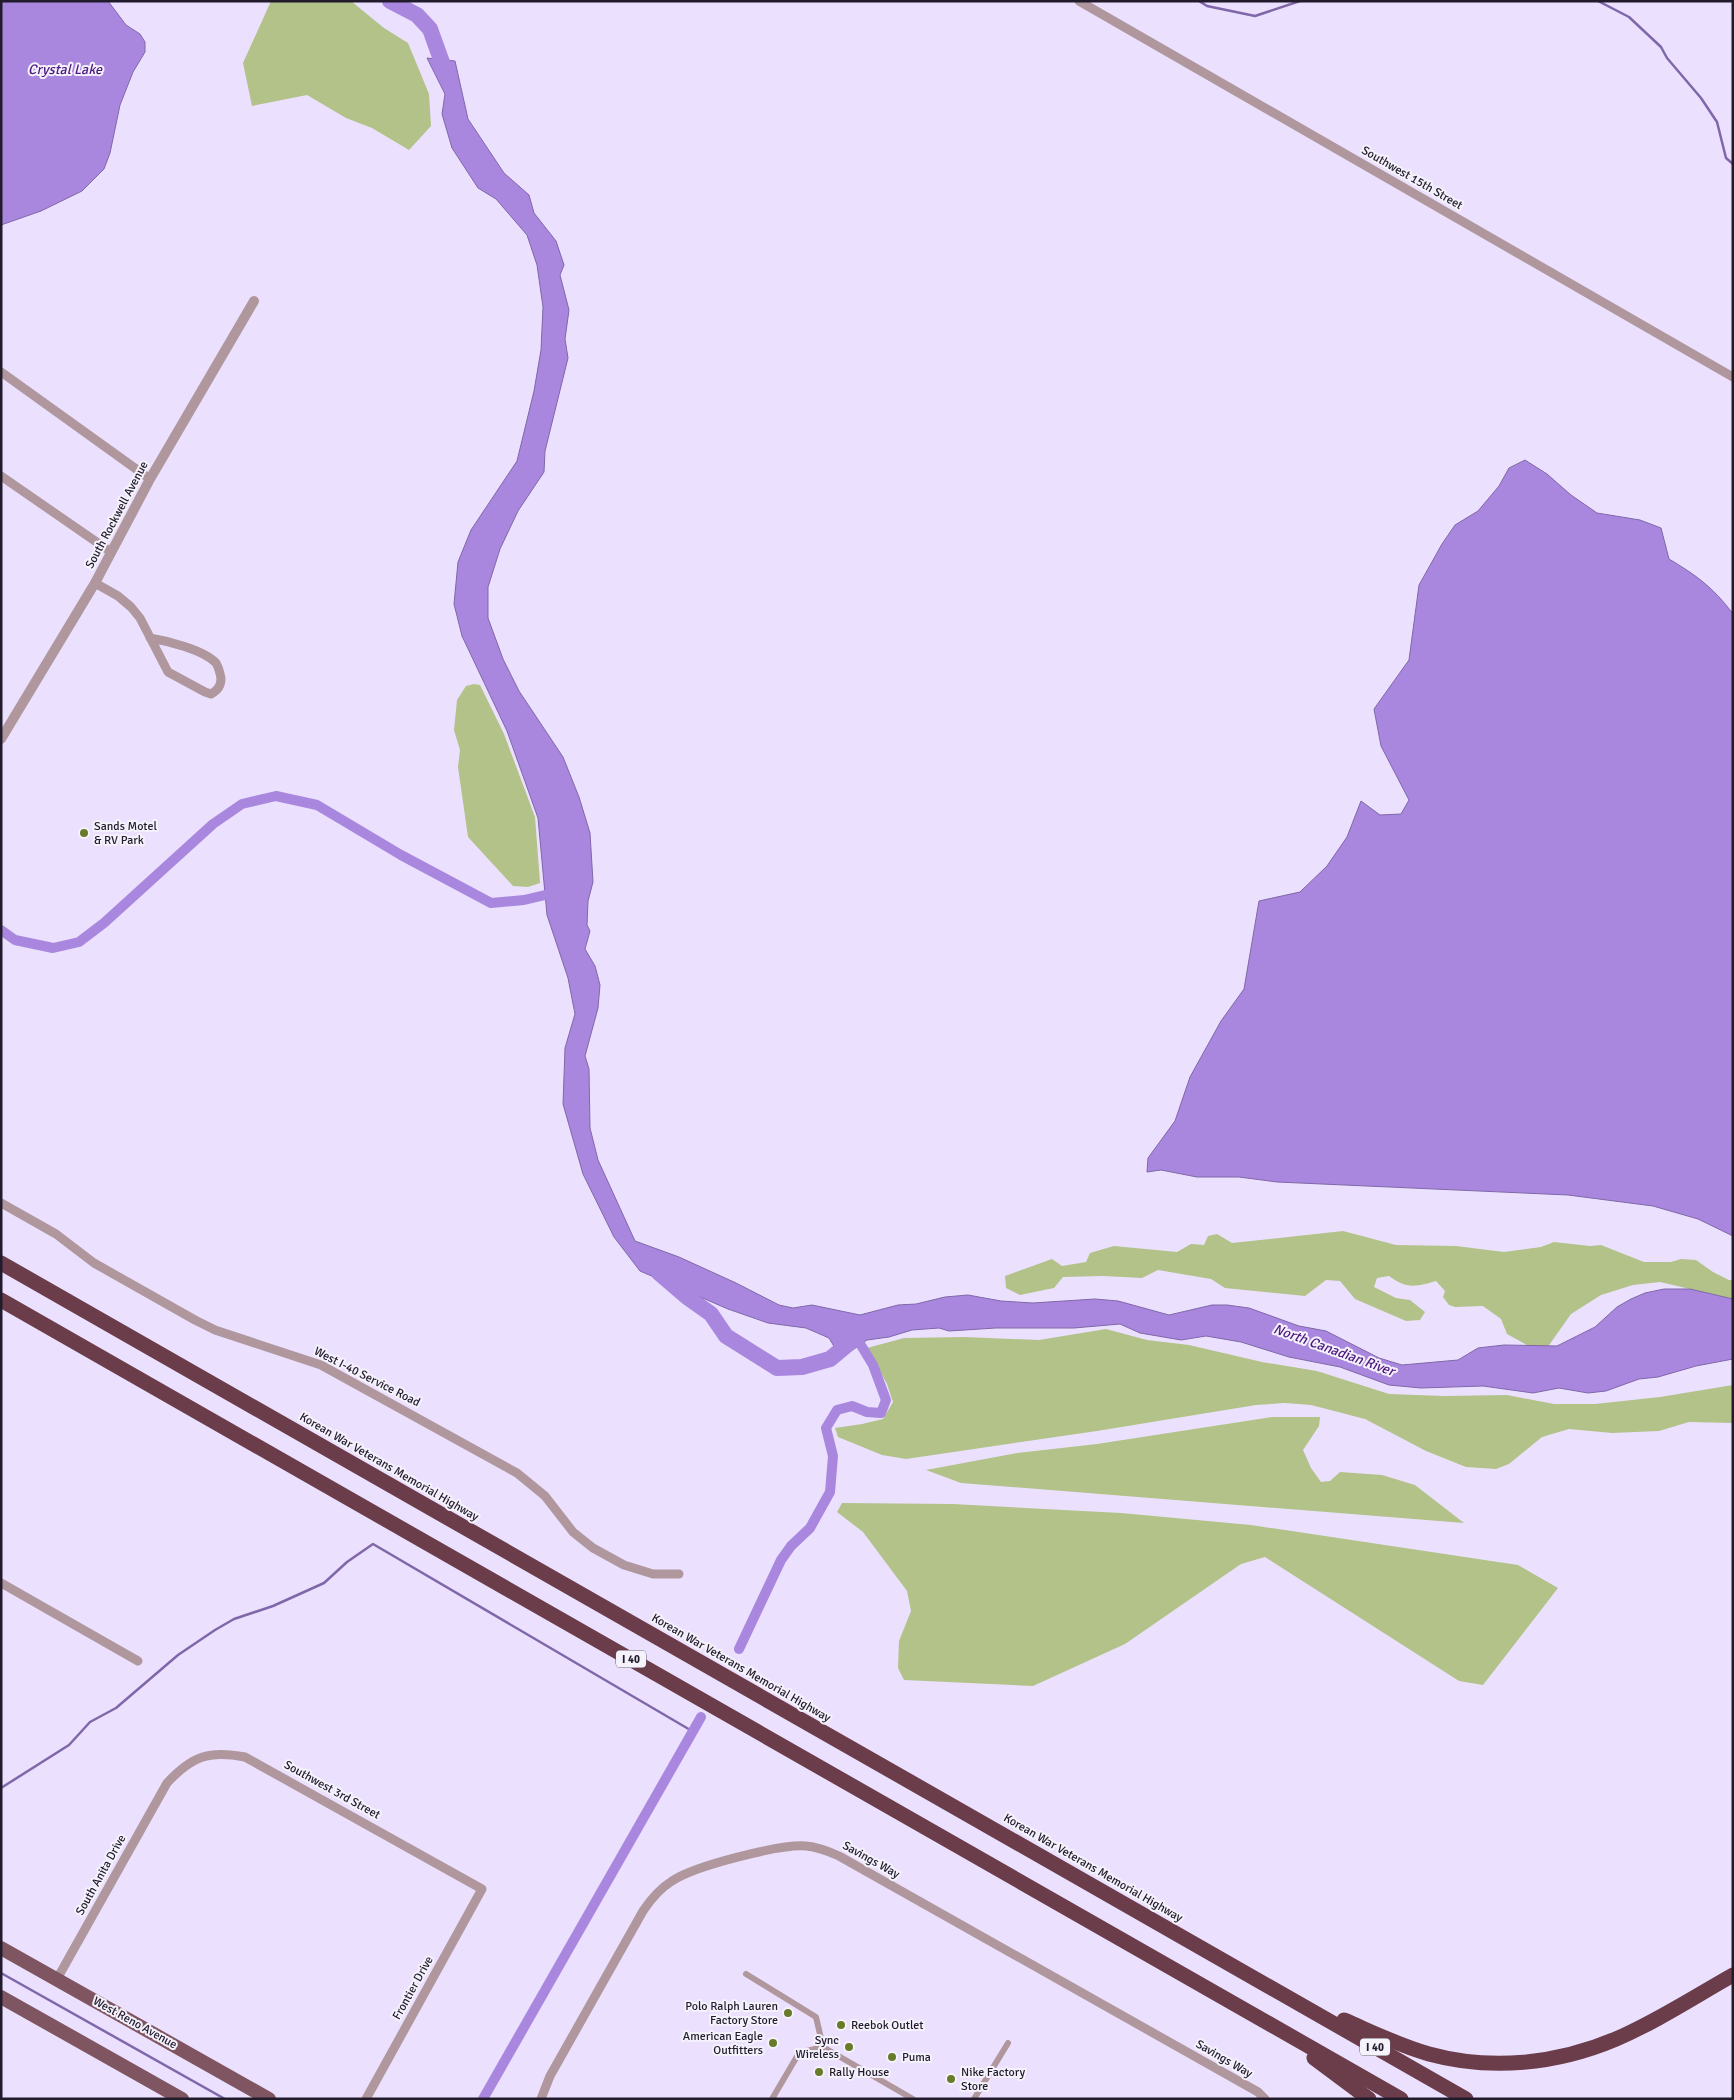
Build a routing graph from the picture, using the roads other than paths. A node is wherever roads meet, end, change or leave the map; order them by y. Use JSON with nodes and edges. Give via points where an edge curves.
{"nodes":[{"id":1,"x":1079,"y":1,"type":"edge"},
{"id":2,"x":254,"y":301,"type":"dead end"},
{"id":3,"x":1,"y":372,"type":"edge"},
{"id":4,"x":1733,"y":377,"type":"edge"},
{"id":5,"x":1,"y":476,"type":"edge"},
{"id":6,"x":150,"y":479,"type":"junction"},
{"id":7,"x":111,"y":552,"type":"junction"},
{"id":8,"x":95,"y":583,"type":"junction"},
{"id":9,"x":150,"y":638,"type":"junction"},
{"id":10,"x":1,"y":739,"type":"edge"},
{"id":11,"x":1,"y":1202,"type":"edge"},
{"id":12,"x":1,"y":1263,"type":"edge"},
{"id":13,"x":1,"y":1300,"type":"edge"},
{"id":14,"x":679,"y":1574,"type":"dead end"},
{"id":15,"x":1,"y":1583,"type":"edge"},
{"id":16,"x":138,"y":1661,"type":"dead end"},
{"id":17,"x":167,"y":1783,"type":"joint"},
{"id":18,"x":482,"y":1889,"type":"joint"},
{"id":19,"x":1,"y":1948,"type":"edge"},
{"id":20,"x":746,"y":1974,"type":"dead end"},
{"id":21,"x":1733,"y":1975,"type":"edge"},
{"id":22,"x":57,"y":1979,"type":"junction"},
{"id":23,"x":1285,"y":1996,"type":"junction"},
{"id":24,"x":1,"y":1997,"type":"edge"},
{"id":25,"x":1260,"y":2018,"type":"junction"},
{"id":26,"x":1008,"y":2043,"type":"dead end"},
{"id":27,"x":823,"y":2047,"type":"junction"},
{"id":28,"x":182,"y":2099,"type":"edge"},
{"id":29,"x":269,"y":2099,"type":"edge"},
{"id":30,"x":366,"y":2099,"type":"edge"},
{"id":31,"x":541,"y":2099,"type":"edge"},
{"id":32,"x":772,"y":2099,"type":"edge"},
{"id":33,"x":913,"y":2099,"type":"edge"},
{"id":34,"x":974,"y":2099,"type":"edge"},
{"id":35,"x":1265,"y":2099,"type":"edge"},
{"id":36,"x":1369,"y":2099,"type":"edge"},
{"id":37,"x":1401,"y":2099,"type":"edge"},
{"id":38,"x":1466,"y":2099,"type":"edge"}],
"edges":[{"from":1,"to":4,"type":"street","name":"Southwest 15th Street"},
{"from":2,"to":6,"type":"street","name":"South Rockwell Avenue"},
{"from":3,"to":6,"type":"street"},
{"from":5,"to":7,"type":"street"},
{"from":6,"to":7,"type":"street","name":"South Rockwell Avenue"},
{"from":7,"to":8,"type":"street","name":"South Rockwell Avenue"},
{"from":8,"to":9,"type":"street","via":[[131,606]]},
{"from":8,"to":10,"type":"street","name":"South Rockwell Avenue"},
{"from":9,"to":9,"type":"street","via":[[168,672],[205,692],[212,694],[218,690],[221,682],[216,663],[185,647]]},
{"from":11,"to":14,"type":"street","name":"West I-40 Service Road","via":[[56,1234],[94,1263],[215,1330],[321,1365],[517,1473],[545,1496],[573,1532],[616,1561],[653,1574]]},
{"from":12,"to":23,"type":"highway","name":"Korean War Veterans Memorial Highway","number":"I 40"},
{"from":13,"to":25,"type":"highway","number":"I 40"},
{"from":15,"to":16,"type":"street"},
{"from":17,"to":18,"type":"street","name":"Southwest 3rd Street","via":[[197,1758],[225,1754],[245,1757]]},
{"from":17,"to":22,"type":"street","name":"South Anita Drive"},
{"from":18,"to":30,"type":"street","name":"Frontier Drive"},
{"from":19,"to":22,"type":"main road","name":"West Reno Avenue"},
{"from":20,"to":27,"type":"street","via":[[816,2017]]},
{"from":21,"to":23,"type":"highway","via":[[1616,2039],[1576,2053],[1517,2063],[1471,2062],[1428,2054]]},
{"from":22,"to":29,"type":"main road","name":"West Reno Avenue"},
{"from":23,"to":38,"type":"highway","name":"Korean War Veterans Memorial Highway","number":"I 40"},
{"from":24,"to":28,"type":"main road"},
{"from":25,"to":36,"type":"highway"},
{"from":25,"to":37,"type":"highway","number":"I 40"},
{"from":26,"to":34,"type":"street"},
{"from":27,"to":32,"type":"street","via":[[799,2053]]},
{"from":27,"to":33,"type":"street"},
{"from":31,"to":35,"type":"street","name":"Savings Way","via":[[550,2076],[654,1895],[671,1881],[695,1870],[768,1850],[796,1846],[821,1848],[839,1856],[1258,2092]]}]}
